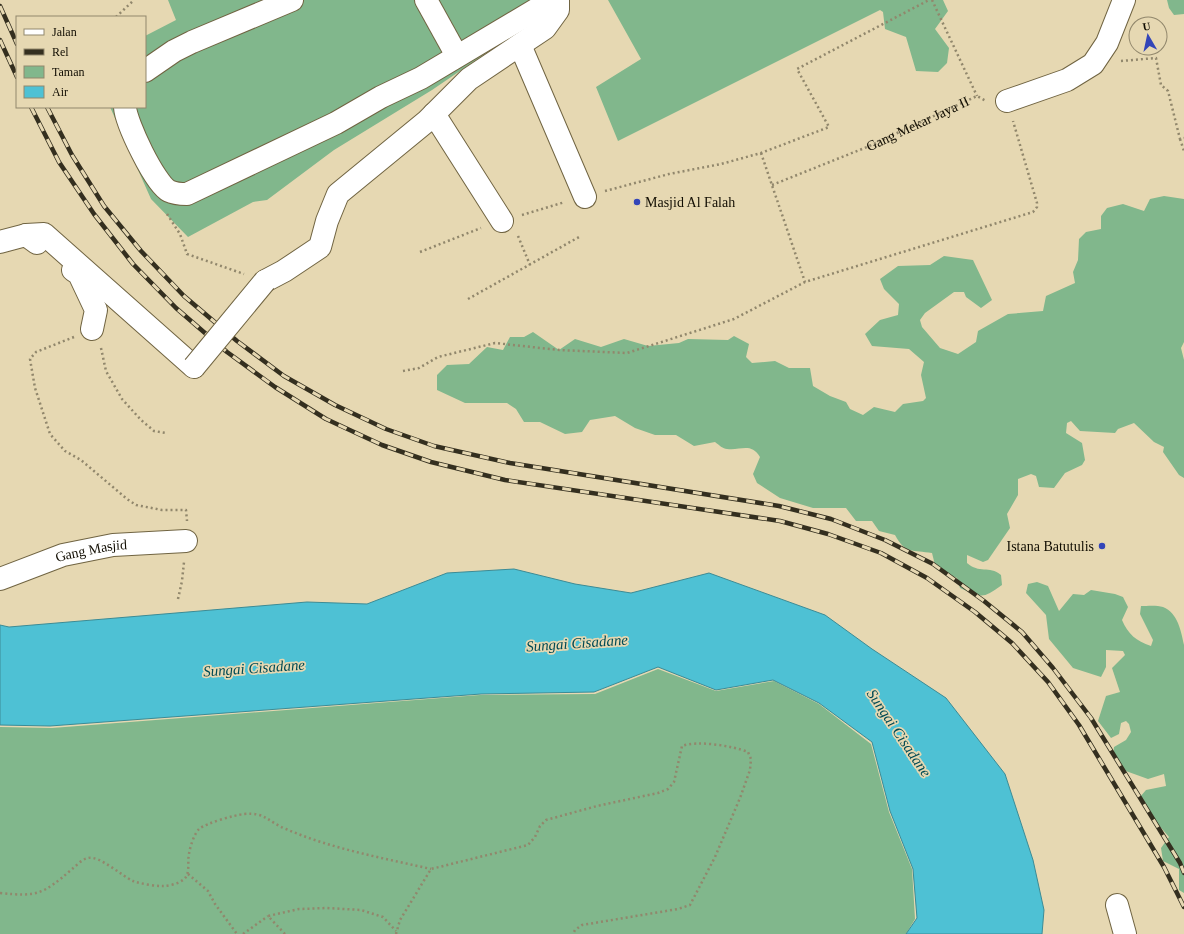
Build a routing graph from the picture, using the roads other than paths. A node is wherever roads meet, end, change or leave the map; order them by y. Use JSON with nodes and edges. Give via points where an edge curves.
{"nodes":[{"id":1,"x":292,"y":0,"type":"edge"},
{"id":2,"x":426,"y":0,"type":"edge"},
{"id":3,"x":1124,"y":0,"type":"edge"},
{"id":4,"x":552,"y":2,"type":"edge"},
{"id":5,"x":520,"y":45,"type":"junction"},
{"id":6,"x":457,"y":56,"type":"junction"},
{"id":7,"x":146,"y":70,"type":"edge"},
{"id":8,"x":1006,"y":101,"type":"road end"},
{"id":9,"x":125,"y":108,"type":"edge"},
{"id":10,"x":434,"y":114,"type":"junction"},
{"id":11,"x":585,"y":197,"type":"dead end"},
{"id":12,"x":509,"y":226,"type":"road end"},
{"id":13,"x":26,"y":235,"type":"junction"},
{"id":14,"x":0,"y":242,"type":"edge"},
{"id":15,"x":92,"y":329,"type":"road end"},
{"id":16,"x":186,"y":541,"type":"road end"},
{"id":17,"x":0,"y":579,"type":"edge"},
{"id":18,"x":1117,"y":905,"type":"dead end"},
{"id":19,"x":1125,"y":934,"type":"edge"}],
"edges":[{"from":1,"to":7,"type":"street","via":[[192,42]]},
{"from":2,"to":6,"type":"street"},
{"from":3,"to":8,"type":"street","via":[[1107,43],[1093,64],[1067,80]]},
{"from":4,"to":5,"type":"street","via":[[558,10],[545,28]]},
{"from":4,"to":6,"type":"street"},
{"from":5,"to":10,"type":"street","via":[[469,79]]},
{"from":5,"to":11,"type":"street"},
{"from":6,"to":9,"type":"street","via":[[336,124],[187,194],[168,191],[159,182],[139,146]]},
{"from":10,"to":12,"type":"street"},
{"from":10,"to":13,"type":"street","bridge":true,"via":[[338,194],[320,247],[265,281],[194,367],[44,234]]},
{"from":13,"to":14,"type":"street"},
{"from":13,"to":15,"type":"street","via":[[78,274],[96,310]]},
{"from":16,"to":17,"type":"street","name":"Gang Masjid","via":[[114,545],[63,556]]},
{"from":18,"to":19,"type":"street"}]}
